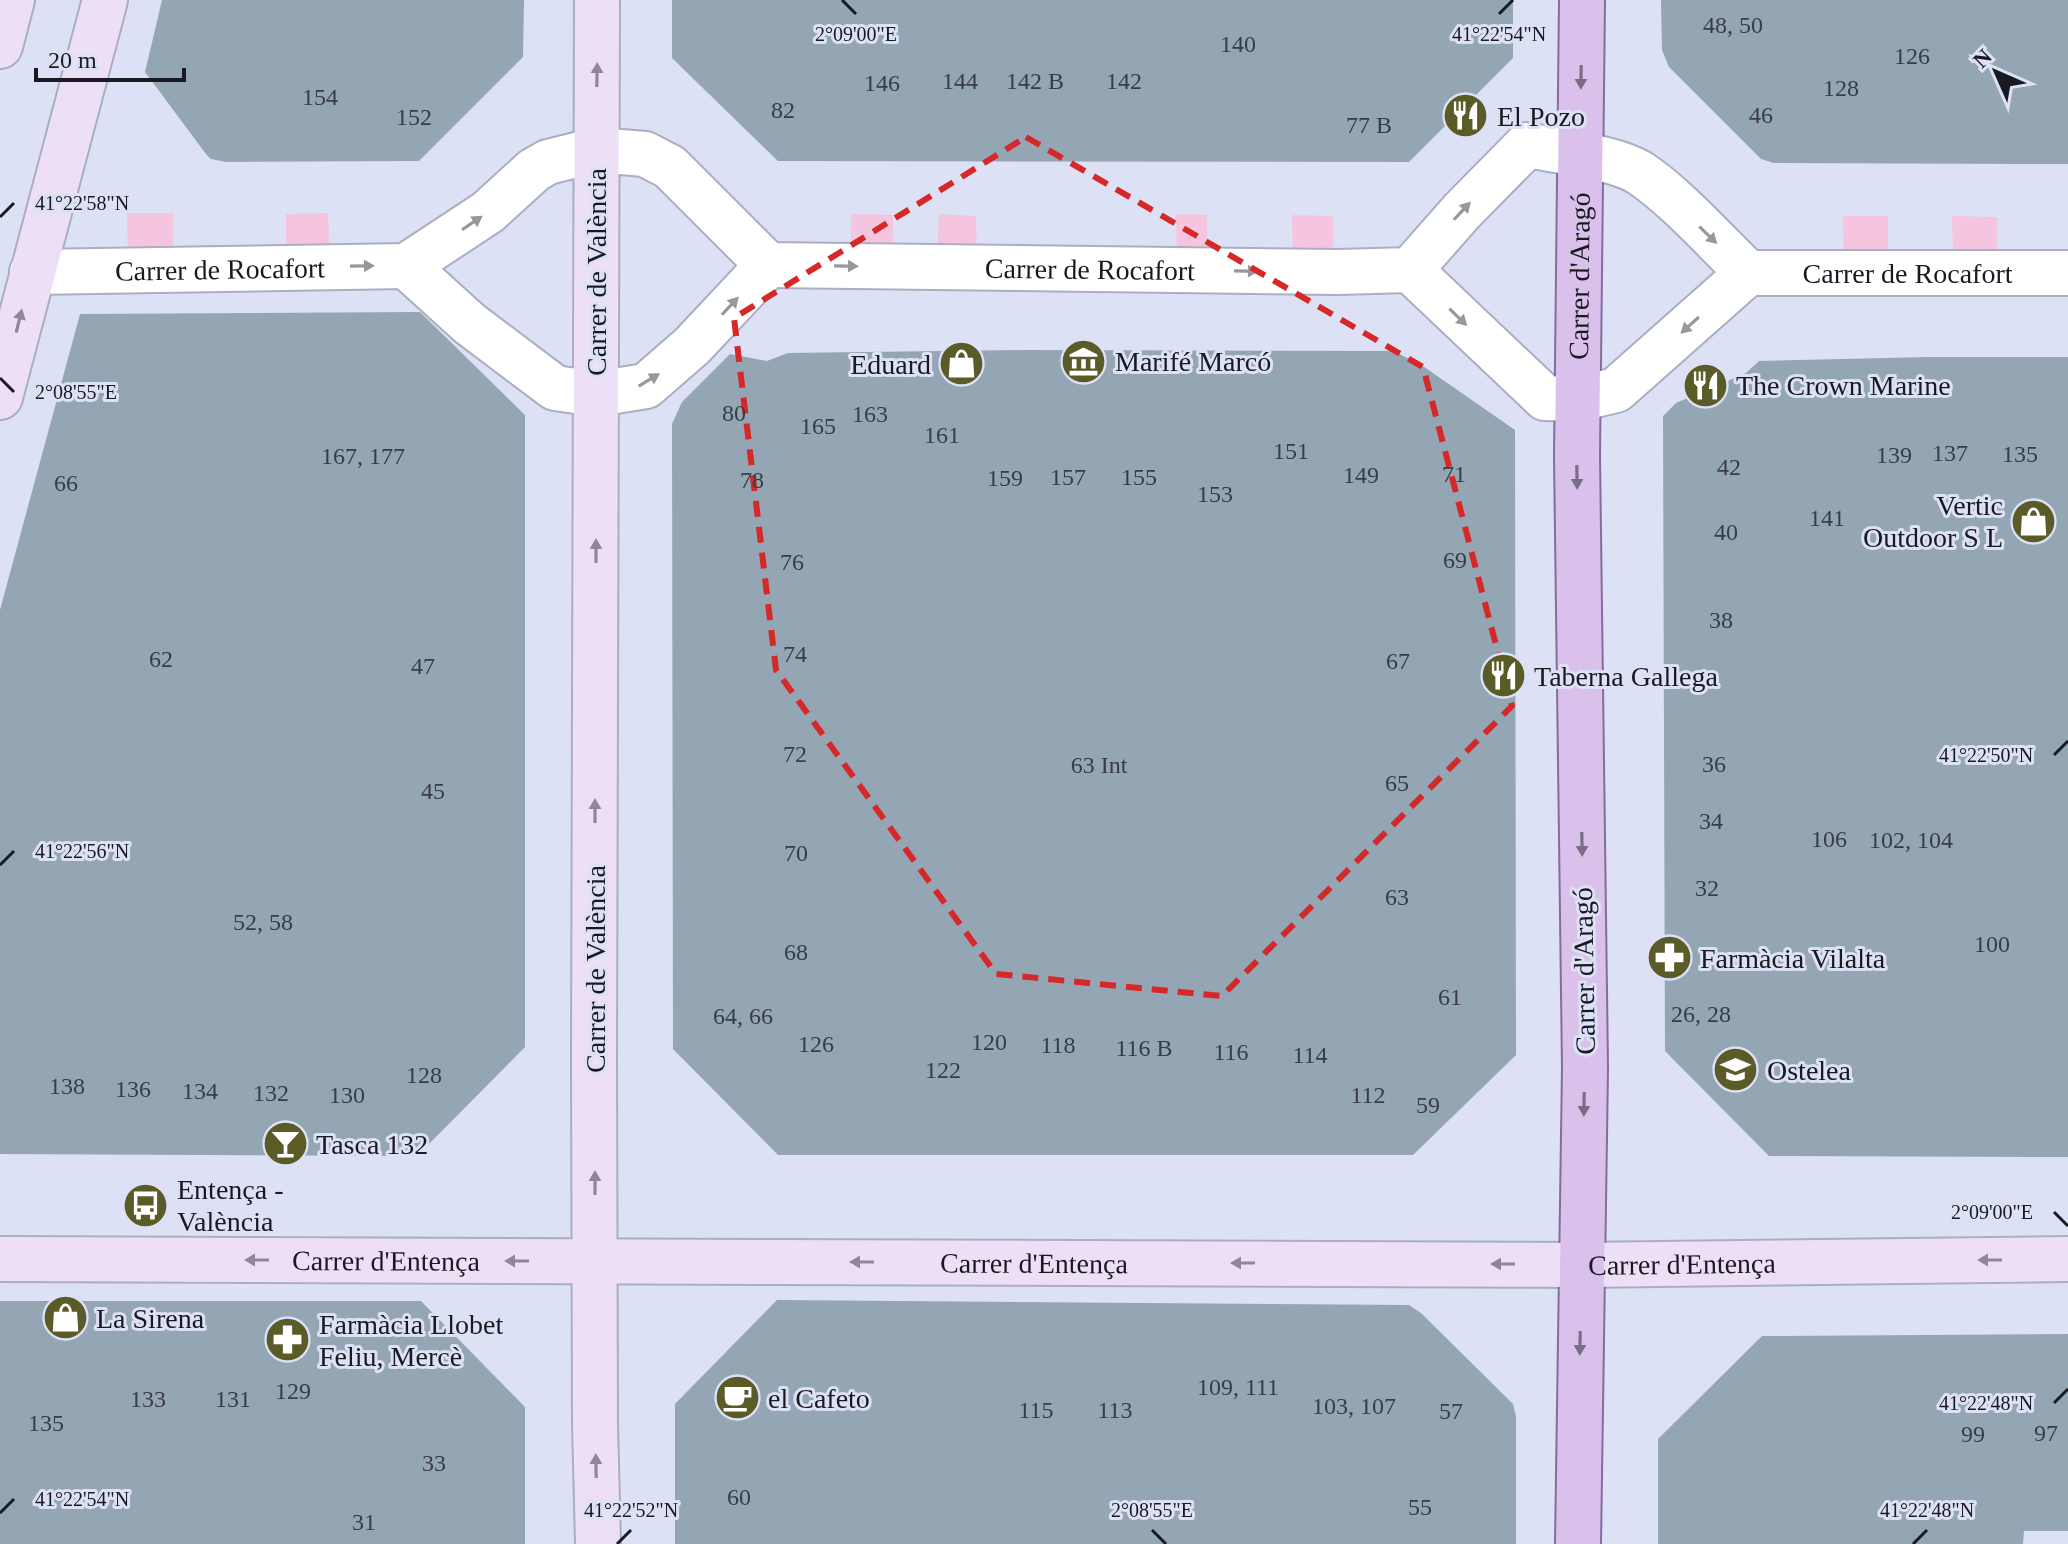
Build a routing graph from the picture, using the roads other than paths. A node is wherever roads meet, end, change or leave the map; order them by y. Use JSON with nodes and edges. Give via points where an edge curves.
{"nodes":[{"id":1,"x":12,"y":0,"type":"edge"},
{"id":2,"x":105,"y":0,"type":"edge"},
{"id":3,"x":597,"y":0,"type":"edge"},
{"id":4,"x":1582,"y":0,"type":"edge"},
{"id":5,"x":0,"y":46,"type":"edge"},
{"id":6,"x":596,"y":150,"type":"junction"},
{"id":7,"x":1580,"y":155,"type":"junction"},
{"id":8,"x":768,"y":265,"type":"junction"},
{"id":9,"x":406,"y":266,"type":"junction"},
{"id":10,"x":1410,"y":270,"type":"junction"},
{"id":11,"x":16,"y":271,"type":"edge"},
{"id":12,"x":1748,"y":273,"type":"junction"},
{"id":13,"x":2068,"y":273,"type":"edge"},
{"id":14,"x":597,"y":394,"type":"junction"},
{"id":15,"x":0,"y":397,"type":"edge"},
{"id":16,"x":1578,"y":399,"type":"junction"},
{"id":17,"x":0,"y":1259,"type":"edge"},
{"id":18,"x":2068,"y":1259,"type":"edge"},
{"id":19,"x":595,"y":1261,"type":"junction"},
{"id":20,"x":1581,"y":1265,"type":"junction"},
{"id":21,"x":598,"y":1544,"type":"edge"},
{"id":22,"x":1578,"y":1544,"type":"edge"}],
"edges":[{"from":1,"to":5,"type":"main road"},
{"from":2,"to":11,"type":"main road"},
{"from":6,"to":3,"type":"main road","name":"Carrer de València","one_way":true},
{"from":4,"to":7,"type":"main road","name":"Carrer d'Aragó","one_way":true},
{"from":6,"to":8,"type":"street","via":[[645,154],[670,167]]},
{"from":9,"to":6,"type":"street","name":"Carrer de València","one_way":true,"via":[[488,212],[534,170]]},
{"from":6,"to":14,"type":"main road","name":"Carrer de València"},
{"from":10,"to":7,"type":"street","one_way":true,"via":[[1527,145]]},
{"from":7,"to":12,"type":"street","name":"Carrer d'Aragó","one_way":true,"via":[[1638,172]]},
{"from":7,"to":16,"type":"main road","name":"Carrer d'Aragó"},
{"from":8,"to":10,"type":"street","name":"Carrer de Rocafort","one_way":true},
{"from":14,"to":8,"type":"street","name":"Carrer de València","one_way":true,"via":[[646,386]]},
{"from":11,"to":9,"type":"street","name":"Carrer de Rocafort","one_way":true},
{"from":9,"to":14,"type":"street","via":[[470,324],[555,388]]},
{"from":10,"to":16,"type":"street","name":"Carrer d'Aragó","one_way":true,"via":[[1545,398]]},
{"from":15,"to":11,"type":"main road","one_way":true},
{"from":12,"to":13,"type":"street","name":"Carrer de Rocafort"},
{"from":12,"to":16,"type":"street","one_way":true,"via":[[1616,390]]},
{"from":19,"to":14,"type":"main road","name":"Carrer de València","one_way":true},
{"from":16,"to":20,"type":"main road","name":"Carrer d'Aragó","one_way":true,"via":[[1585,1057]]},
{"from":19,"to":17,"type":"main road","name":"Carrer d'Entença","one_way":true},
{"from":18,"to":20,"type":"main road","name":"Carrer d'Entença","one_way":true},
{"from":20,"to":19,"type":"main road","name":"Carrer d'Entença","one_way":true},
{"from":21,"to":19,"type":"main road","name":"Carrer de València","one_way":true},
{"from":20,"to":22,"type":"main road","name":"Carrer d'Aragó","one_way":true}]}
